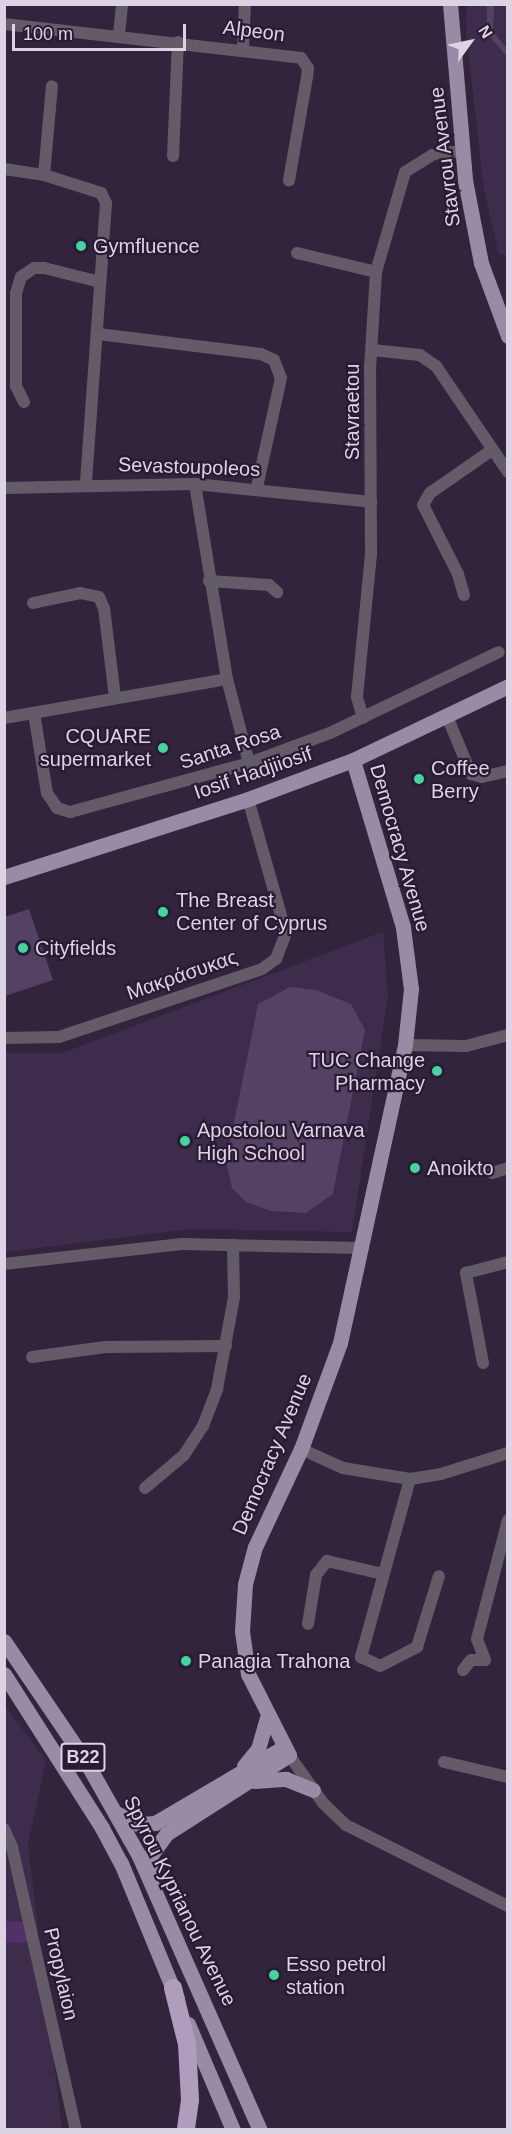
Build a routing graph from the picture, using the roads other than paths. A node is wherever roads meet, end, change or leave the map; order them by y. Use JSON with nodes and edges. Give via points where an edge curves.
{"nodes":[{"id":1,"x":122,"y":4,"type":"edge"},
{"id":2,"x":245,"y":4,"type":"edge"},
{"id":3,"x":450,"y":4,"type":"edge"},
{"id":4,"x":4,"y":24,"type":"edge"},
{"id":5,"x":119,"y":34,"type":"junction"},
{"id":6,"x":178,"y":42,"type":"junction"},
{"id":7,"x":243,"y":49,"type":"junction"},
{"id":8,"x":52,"y":86,"type":"dead end"},
{"id":9,"x":461,"y":151,"type":"junction"},
{"id":10,"x":172,"y":156,"type":"dead end"},
{"id":11,"x":4,"y":169,"type":"edge"},
{"id":12,"x":44,"y":175,"type":"junction"},
{"id":13,"x":289,"y":180,"type":"dead end"},
{"id":14,"x":297,"y":253,"type":"dead end"},
{"id":15,"x":376,"y":272,"type":"junction"},
{"id":16,"x":100,"y":282,"type":"junction"},
{"id":17,"x":98,"y":334,"type":"junction"},
{"id":18,"x":507,"y":336,"type":"edge"},
{"id":19,"x":372,"y":350,"type":"junction"},
{"id":20,"x":24,"y":402,"type":"dead end"},
{"id":21,"x":492,"y":450,"type":"junction"},
{"id":22,"x":507,"y":471,"type":"edge"},
{"id":23,"x":87,"y":484,"type":"junction"},
{"id":24,"x":195,"y":484,"type":"junction"},
{"id":25,"x":257,"y":487,"type":"junction"},
{"id":26,"x":4,"y":488,"type":"edge"},
{"id":27,"x":371,"y":502,"type":"junction"},
{"id":28,"x":209,"y":581,"type":"junction"},
{"id":29,"x":277,"y":592,"type":"dead end"},
{"id":30,"x":464,"y":596,"type":"dead end"},
{"id":31,"x":33,"y":603,"type":"dead end"},
{"id":32,"x":499,"y":652,"type":"dead end"},
{"id":33,"x":227,"y":679,"type":"junction"},
{"id":34,"x":507,"y":686,"type":"edge"},
{"id":35,"x":116,"y":697,"type":"junction"},
{"id":36,"x":34,"y":713,"type":"junction"},
{"id":37,"x":447,"y":716,"type":"junction"},
{"id":38,"x":4,"y":718,"type":"edge"},
{"id":39,"x":363,"y":718,"type":"junction"},
{"id":40,"x":353,"y":759,"type":"junction"},
{"id":41,"x":249,"y":763,"type":"junction"},
{"id":42,"x":507,"y":771,"type":"edge"},
{"id":43,"x":248,"y":799,"type":"junction"},
{"id":44,"x":4,"y":877,"type":"edge"},
{"id":45,"x":507,"y":1035,"type":"edge"},
{"id":46,"x":4,"y":1038,"type":"edge"},
{"id":47,"x":405,"y":1046,"type":"junction"},
{"id":48,"x":507,"y":1168,"type":"edge"},
{"id":49,"x":492,"y":1173,"type":"dead end"},
{"id":50,"x":233,"y":1245,"type":"junction"},
{"id":51,"x":362,"y":1248,"type":"junction"},
{"id":52,"x":507,"y":1262,"type":"edge"},
{"id":53,"x":4,"y":1264,"type":"edge"},
{"id":54,"x":226,"y":1346,"type":"junction"},
{"id":55,"x":32,"y":1358,"type":"dead end"},
{"id":56,"x":483,"y":1363,"type":"dead end"},
{"id":57,"x":301,"y":1449,"type":"junction"},
{"id":58,"x":507,"y":1453,"type":"edge"},
{"id":59,"x":410,"y":1479,"type":"junction"},
{"id":60,"x":145,"y":1488,"type":"dead end"},
{"id":61,"x":507,"y":1520,"type":"edge"},
{"id":62,"x":383,"y":1574,"type":"junction"},
{"id":63,"x":439,"y":1576,"type":"dead end"},
{"id":64,"x":308,"y":1624,"type":"dead end"},
{"id":65,"x":4,"y":1641,"type":"edge"},
{"id":66,"x":464,"y":1670,"type":"dead end"},
{"id":67,"x":4,"y":1674,"type":"edge"},
{"id":68,"x":267,"y":1717,"type":"junction"},
{"id":69,"x":286,"y":1751,"type":"junction"},
{"id":70,"x":444,"y":1762,"type":"dead end"},
{"id":71,"x":507,"y":1778,"type":"edge"},
{"id":72,"x":243,"y":1779,"type":"junction"},
{"id":73,"x":313,"y":1790,"type":"junction"},
{"id":74,"x":116,"y":1813,"type":"junction"},
{"id":75,"x":4,"y":1829,"type":"edge"},
{"id":76,"x":150,"y":1879,"type":"junction"},
{"id":77,"x":507,"y":1906,"type":"edge"},
{"id":78,"x":173,"y":1988,"type":"junction"},
{"id":79,"x":76,"y":2130,"type":"edge"},
{"id":80,"x":186,"y":2130,"type":"edge"},
{"id":81,"x":233,"y":2130,"type":"edge"},
{"id":82,"x":260,"y":2130,"type":"edge"}],
"edges":[{"from":1,"to":5,"type":"street"},
{"from":2,"to":7,"type":"street"},
{"from":3,"to":9,"type":"main road","name":"Stavrou Avenue"},
{"from":4,"to":5,"type":"street","name":"Alpeon"},
{"from":5,"to":6,"type":"street","name":"Alpeon"},
{"from":6,"to":7,"type":"street","name":"Alpeon"},
{"from":6,"to":10,"type":"street"},
{"from":7,"to":13,"type":"street","name":"Alpeon","via":[[294,56],[307,64]]},
{"from":8,"to":12,"type":"street"},
{"from":9,"to":15,"type":"street","name":"Stavraetou","via":[[428,156],[405,172]]},
{"from":9,"to":18,"type":"main road","name":"Stavrou Avenue","via":[[481,263]]},
{"from":11,"to":12,"type":"street"},
{"from":12,"to":16,"type":"street","via":[[102,193],[108,212]]},
{"from":14,"to":15,"type":"street"},
{"from":15,"to":19,"type":"street","name":"Stavraetou"},
{"from":16,"to":17,"type":"street"},
{"from":16,"to":20,"type":"street","via":[[44,268],[34,268],[21,277],[16,293],[16,386]]},
{"from":17,"to":23,"type":"street"},
{"from":17,"to":25,"type":"street","via":[[261,354],[274,360],[281,378]]},
{"from":19,"to":21,"type":"street","via":[[420,355],[431,362]]},
{"from":19,"to":27,"type":"street","name":"Stavraetou"},
{"from":21,"to":22,"type":"street"},
{"from":21,"to":30,"type":"street","via":[[430,493],[423,505],[458,574]]},
{"from":23,"to":24,"type":"street","name":"Sevastoupoleos"},
{"from":23,"to":26,"type":"street","name":"Sevastoupoleos"},
{"from":24,"to":25,"type":"street","name":"Sevastoupoleos"},
{"from":24,"to":28,"type":"street"},
{"from":25,"to":27,"type":"street","name":"Sevastoupoleos"},
{"from":27,"to":39,"type":"street","name":"Stavraetou","via":[[368,596],[357,688]]},
{"from":28,"to":29,"type":"street","via":[[269,585]]},
{"from":28,"to":33,"type":"street"},
{"from":31,"to":35,"type":"street","via":[[80,593],[99,597],[104,608]]},
{"from":32,"to":39,"type":"street","name":"Santa Rosa"},
{"from":33,"to":35,"type":"street"},
{"from":33,"to":41,"type":"street"},
{"from":34,"to":37,"type":"main road","name":"Iosif Hadjiiosif"},
{"from":35,"to":36,"type":"street"},
{"from":36,"to":38,"type":"street"},
{"from":36,"to":41,"type":"street","name":"Santa Rosa","via":[[47,793],[62,811],[70,813]]},
{"from":37,"to":40,"type":"main road","name":"Iosif Hadjiiosif"},
{"from":37,"to":42,"type":"street","via":[[471,774],[482,777]]},
{"from":39,"to":41,"type":"street","name":"Santa Rosa"},
{"from":40,"to":43,"type":"main road","name":"Iosif Hadjiiosif"},
{"from":40,"to":47,"type":"main road","name":"Democracy Avenue","via":[[403,927],[411,989]]},
{"from":43,"to":44,"type":"main road","name":"Iosif Hadjiiosif"},
{"from":43,"to":46,"type":"street","name":"Μακράσυκας","via":[[286,933],[276,959],[262,969],[75,1032],[44,1039]]},
{"from":45,"to":47,"type":"street","via":[[466,1046]]},
{"from":47,"to":51,"type":"main road","name":"Democracy Avenue"},
{"from":48,"to":49,"type":"street"},
{"from":50,"to":51,"type":"street"},
{"from":50,"to":53,"type":"street","via":[[182,1244]]},
{"from":50,"to":54,"type":"street","via":[[234,1297]]},
{"from":51,"to":57,"type":"main road","name":"Democracy Avenue","via":[[340,1343]]},
{"from":52,"to":56,"type":"street","via":[[466,1273]]},
{"from":54,"to":55,"type":"street","via":[[105,1347]]},
{"from":54,"to":60,"type":"street","via":[[217,1389],[203,1426],[184,1455]]},
{"from":57,"to":59,"type":"street","via":[[343,1468]]},
{"from":57,"to":68,"type":"main road","name":"Democracy Avenue","via":[[255,1547],[245,1588],[244,1656]]},
{"from":58,"to":59,"type":"street","via":[[441,1474]]},
{"from":59,"to":62,"type":"street"},
{"from":61,"to":66,"type":"street","via":[[477,1639],[484,1659],[471,1660]]},
{"from":62,"to":63,"type":"street","via":[[361,1650],[367,1663],[380,1666],[417,1647]]},
{"from":62,"to":64,"type":"street","via":[[327,1561],[316,1575]]},
{"from":65,"to":74,"type":"main road","name":"Spyrou Kyprianou Avenue","number":"B22","via":[[50,1705]]},
{"from":67,"to":78,"type":"main road","name":"Spyrou Kyprianou Avenue","number":"B22","via":[[107,1837]]},
{"from":68,"to":69,"type":"main road","name":"Democracy Avenue"},
{"from":68,"to":72,"type":"main road","via":[[258,1749]]},
{"from":69,"to":72,"type":"main road"},
{"from":69,"to":73,"type":"street","name":"Democracy Avenue"},
{"from":70,"to":71,"type":"street"},
{"from":72,"to":73,"type":"main road","via":[[286,1779]]},
{"from":72,"to":74,"type":"main road","via":[[155,1823],[138,1824]]},
{"from":72,"to":76,"type":"main road","via":[[158,1841],[151,1855]]},
{"from":73,"to":77,"type":"street","name":"Democracy Avenue","via":[[346,1825]]},
{"from":74,"to":76,"type":"main road","name":"Spyrou Kyprianou Avenue","number":"B22"},
{"from":75,"to":79,"type":"street","name":"Propylaion","via":[[12,1847]]},
{"from":76,"to":82,"type":"main road","name":"Spyrou Kyprianou Avenue","number":"B22"},
{"from":78,"to":80,"type":"highway","via":[[187,2044],[190,2100]]},
{"from":78,"to":81,"type":"main road","name":"Spyrou Kyprianou Avenue","number":"B22"}]}
